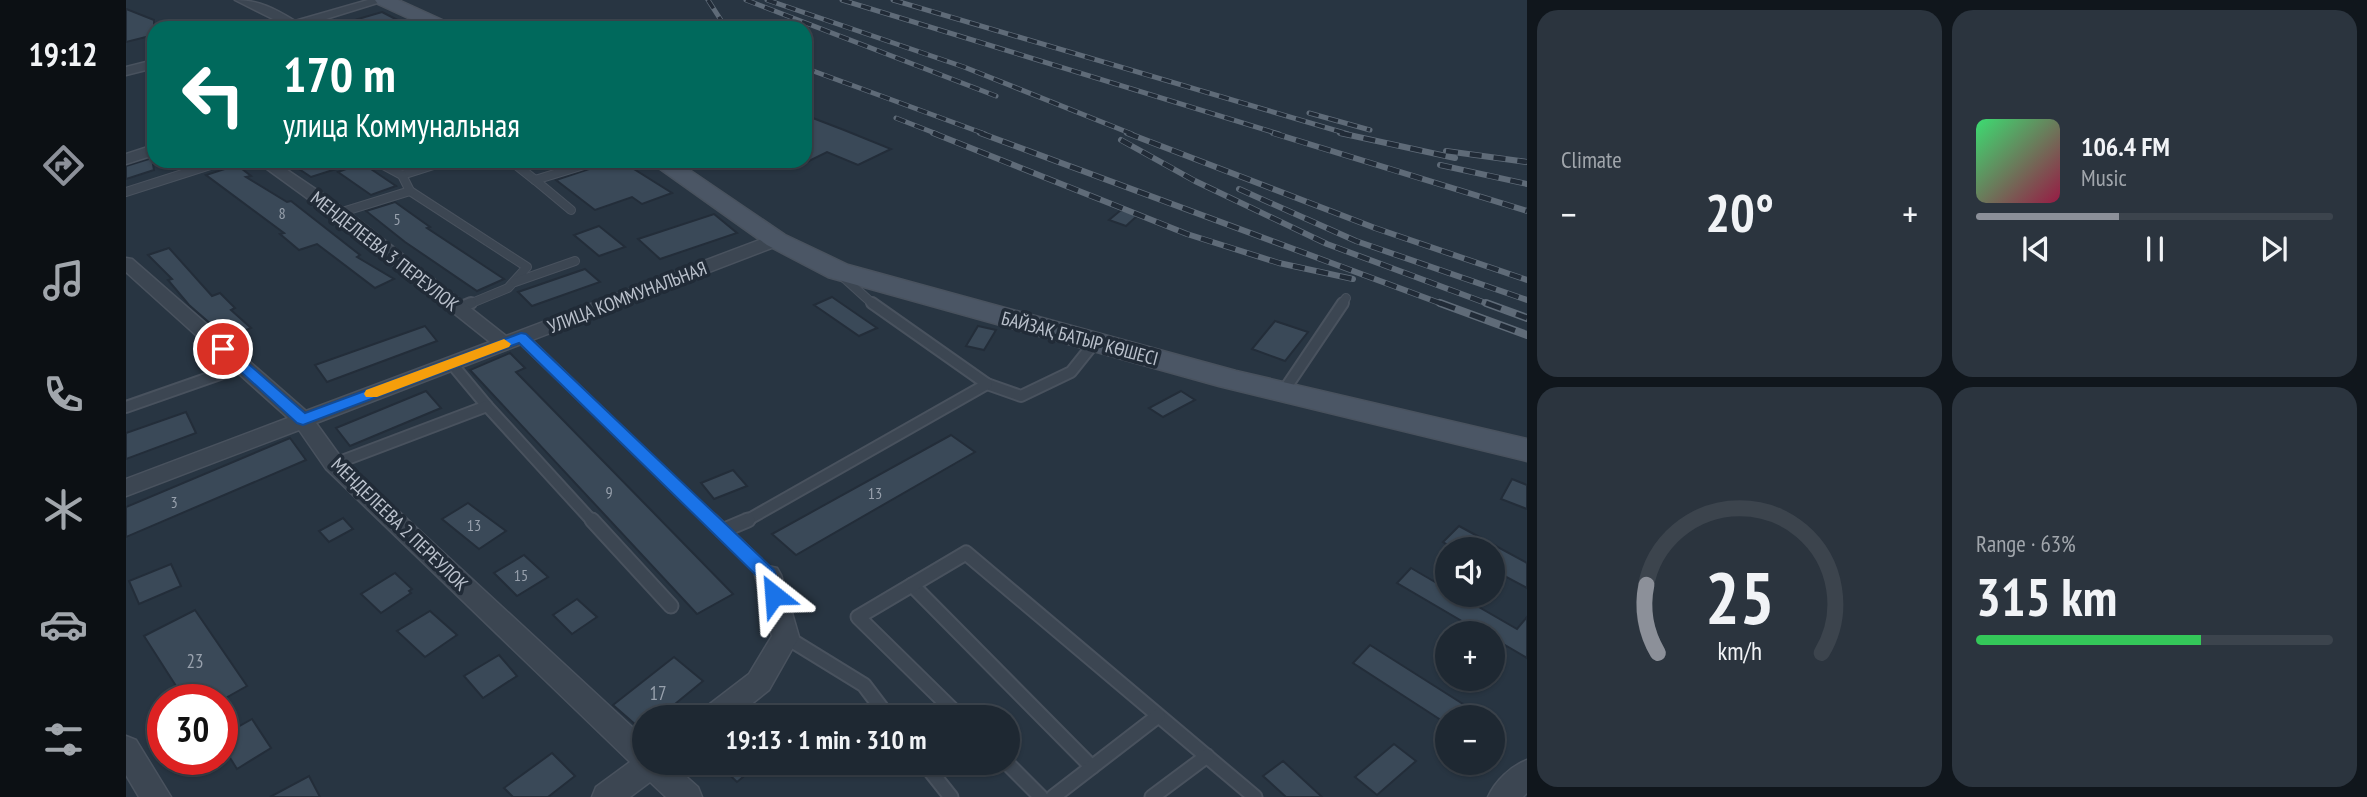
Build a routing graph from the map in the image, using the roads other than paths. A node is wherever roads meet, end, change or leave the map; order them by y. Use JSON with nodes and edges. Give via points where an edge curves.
{"nodes":[{"id":1,"x":242,"y":0,"type":"edge"},
{"id":2,"x":382,"y":0,"type":"edge"},
{"id":3,"x":281,"y":21,"type":"edge"},
{"id":4,"x":309,"y":21,"type":"edge"},
{"id":5,"x":429,"y":21,"type":"edge"},
{"id":6,"x":147,"y":66,"type":"edge"},
{"id":7,"x":126,"y":71,"type":"edge"},
{"id":8,"x":147,"y":152,"type":"edge"},
{"id":9,"x":126,"y":159,"type":"edge"},
{"id":10,"x":200,"y":168,"type":"edge"},
{"id":11,"x":274,"y":168,"type":"edge"},
{"id":12,"x":389,"y":168,"type":"edge"},
{"id":13,"x":424,"y":168,"type":"edge"},
{"id":14,"x":520,"y":168,"type":"edge"},
{"id":15,"x":574,"y":168,"type":"edge"},
{"id":16,"x":671,"y":168,"type":"edge"},
{"id":17,"x":402,"y":175,"type":"junction"},
{"id":18,"x":535,"y":180,"type":"junction"},
{"id":19,"x":126,"y":191,"type":"edge"},
{"id":20,"x":410,"y":191,"type":"junction"},
{"id":21,"x":571,"y":210,"type":"dead end"},
{"id":22,"x":339,"y":213,"type":"junction"},
{"id":23,"x":776,"y":240,"type":"junction"},
{"id":24,"x":575,"y":261,"type":"dead end"},
{"id":25,"x":126,"y":262,"type":"edge"},
{"id":26,"x":838,"y":271,"type":"junction"},
{"id":27,"x":512,"y":282,"type":"junction"},
{"id":28,"x":1346,"y":298,"type":"dead end"},
{"id":29,"x":459,"y":309,"type":"junction"},
{"id":30,"x":512,"y":341,"type":"junction"},
{"id":31,"x":1095,"y":342,"type":"junction"},
{"id":32,"x":452,"y":364,"type":"junction"},
{"id":33,"x":243,"y":366,"type":"junction"},
{"id":34,"x":987,"y":384,"type":"junction"},
{"id":35,"x":1283,"y":392,"type":"junction"},
{"id":36,"x":487,"y":406,"type":"junction"},
{"id":37,"x":126,"y":407,"type":"edge"},
{"id":38,"x":303,"y":420,"type":"junction"},
{"id":39,"x":1527,"y":450,"type":"edge"},
{"id":40,"x":334,"y":464,"type":"junction"},
{"id":41,"x":126,"y":488,"type":"edge"},
{"id":42,"x":722,"y":531,"type":"junction"},
{"id":43,"x":768,"y":575,"type":"joint"},
{"id":44,"x":912,"y":585,"type":"junction"},
{"id":45,"x":671,"y":606,"type":"dead end"},
{"id":46,"x":786,"y":637,"type":"junction"},
{"id":47,"x":729,"y":705,"type":"edge"},
{"id":48,"x":879,"y":705,"type":"edge"},
{"id":49,"x":948,"y":705,"type":"edge"},
{"id":50,"x":1158,"y":716,"type":"junction"},
{"id":51,"x":632,"y":746,"type":"edge"},
{"id":52,"x":126,"y":749,"type":"edge"},
{"id":53,"x":1207,"y":756,"type":"junction"},
{"id":54,"x":1092,"y":766,"type":"junction"},
{"id":55,"x":1527,"y":773,"type":"edge"},
{"id":56,"x":635,"y":775,"type":"edge"},
{"id":57,"x":664,"y":775,"type":"edge"},
{"id":58,"x":934,"y":775,"type":"edge"},
{"id":59,"x":1019,"y":775,"type":"edge"},
{"id":60,"x":156,"y":797,"type":"edge"},
{"id":61,"x":607,"y":797,"type":"edge"},
{"id":62,"x":687,"y":797,"type":"edge"},
{"id":63,"x":951,"y":797,"type":"edge"},
{"id":64,"x":1041,"y":797,"type":"edge"},
{"id":65,"x":1053,"y":797,"type":"edge"},
{"id":66,"x":1152,"y":797,"type":"edge"},
{"id":67,"x":1255,"y":797,"type":"edge"},
{"id":68,"x":1503,"y":797,"type":"edge"}],
"edges":[{"from":1,"to":3,"type":"street","via":[[268,10]]},
{"from":2,"to":4,"type":"street"},
{"from":2,"to":5,"type":"main road"},
{"from":6,"to":7,"type":"street"},
{"from":8,"to":9,"type":"street"},
{"from":10,"to":19,"type":"lane"},
{"from":11,"to":22,"type":"street","name":"МЕНДЕЛЕЕВА 3 ПЕРЕУЛОК"},
{"from":12,"to":17,"type":"lane"},
{"from":13,"to":17,"type":"lane"},
{"from":14,"to":18,"type":"lane"},
{"from":15,"to":18,"type":"lane"},
{"from":16,"to":23,"type":"main road","name":"БАЙЗАҚ БАТЫР КӨШЕСІ"},
{"from":17,"to":20,"type":"lane"},
{"from":18,"to":21,"type":"lane"},
{"from":20,"to":22,"type":"lane"},
{"from":20,"to":27,"type":"lane","via":[[527,267]]},
{"from":22,"to":29,"type":"street","name":"МЕНДЕЛЕЕВА 3 ПЕРЕУЛОК"},
{"from":23,"to":26,"type":"main road","name":"БАЙЗАҚ БАТЫР КӨШЕСІ"},
{"from":23,"to":30,"type":"street","name":"УЛИЦА КОММУНАЛЬНАЯ"},
{"from":24,"to":27,"type":"lane"},
{"from":25,"to":33,"type":"street","name":"МЕНДЕЛЕЕВА 2 ПЕРЕУЛОК"},
{"from":26,"to":31,"type":"main road","name":"БАЙЗАҚ БАТЫР КӨШЕСІ"},
{"from":26,"to":34,"type":"lane","via":[[874,304]]},
{"from":27,"to":29,"type":"lane","via":[[508,288]]},
{"from":28,"to":35,"type":"lane"},
{"from":29,"to":30,"type":"street","name":"МЕНДЕЛЕЕВА 3 ПЕРЕУЛОК"},
{"from":30,"to":32,"type":"street","name":"УЛИЦА КОММУНАЛЬНАЯ"},
{"from":30,"to":42,"type":"lane"},
{"from":31,"to":34,"type":"lane","via":[[1071,372],[1021,396]]},
{"from":31,"to":35,"type":"main road","name":"БАЙЗАҚ БАТЫР КӨШЕСІ"},
{"from":32,"to":36,"type":"lane"},
{"from":32,"to":38,"type":"street","name":"УЛИЦА КОММУНАЛЬНАЯ"},
{"from":33,"to":37,"type":"lane"},
{"from":33,"to":38,"type":"street","name":"МЕНДЕЛЕЕВА 2 ПЕРЕУЛОК"},
{"from":34,"to":42,"type":"lane","via":[[761,514]]},
{"from":35,"to":39,"type":"main road","name":"БАЙЗАҚ БАТЫР КӨШЕСІ"},
{"from":36,"to":40,"type":"lane"},
{"from":36,"to":45,"type":"lane"},
{"from":38,"to":40,"type":"street","name":"МЕНДЕЛЕЕВА 2 ПЕРЕУЛОК"},
{"from":38,"to":41,"type":"street","name":"УЛИЦА КОММУНАЛЬНАЯ"},
{"from":40,"to":51,"type":"street","name":"МЕНДЕЛЕЕВА 2 ПЕРЕУЛОК"},
{"from":42,"to":43,"type":"lane"},
{"from":43,"to":46,"type":"street"},
{"from":44,"to":49,"type":"lane","via":[[858,617]]},
{"from":44,"to":50,"type":"lane","via":[[966,553]]},
{"from":44,"to":54,"type":"lane"},
{"from":46,"to":47,"type":"street","via":[[760,682]]},
{"from":46,"to":48,"type":"lane","via":[[864,685]]},
{"from":50,"to":53,"type":"lane"},
{"from":50,"to":54,"type":"lane"},
{"from":52,"to":60,"type":"street"},
{"from":53,"to":66,"type":"lane"},
{"from":53,"to":67,"type":"lane"},
{"from":54,"to":65,"type":"lane"},
{"from":55,"to":68,"type":"street"},
{"from":56,"to":61,"type":"street"},
{"from":57,"to":62,"type":"street"},
{"from":58,"to":63,"type":"lane"},
{"from":59,"to":64,"type":"lane"}]}
